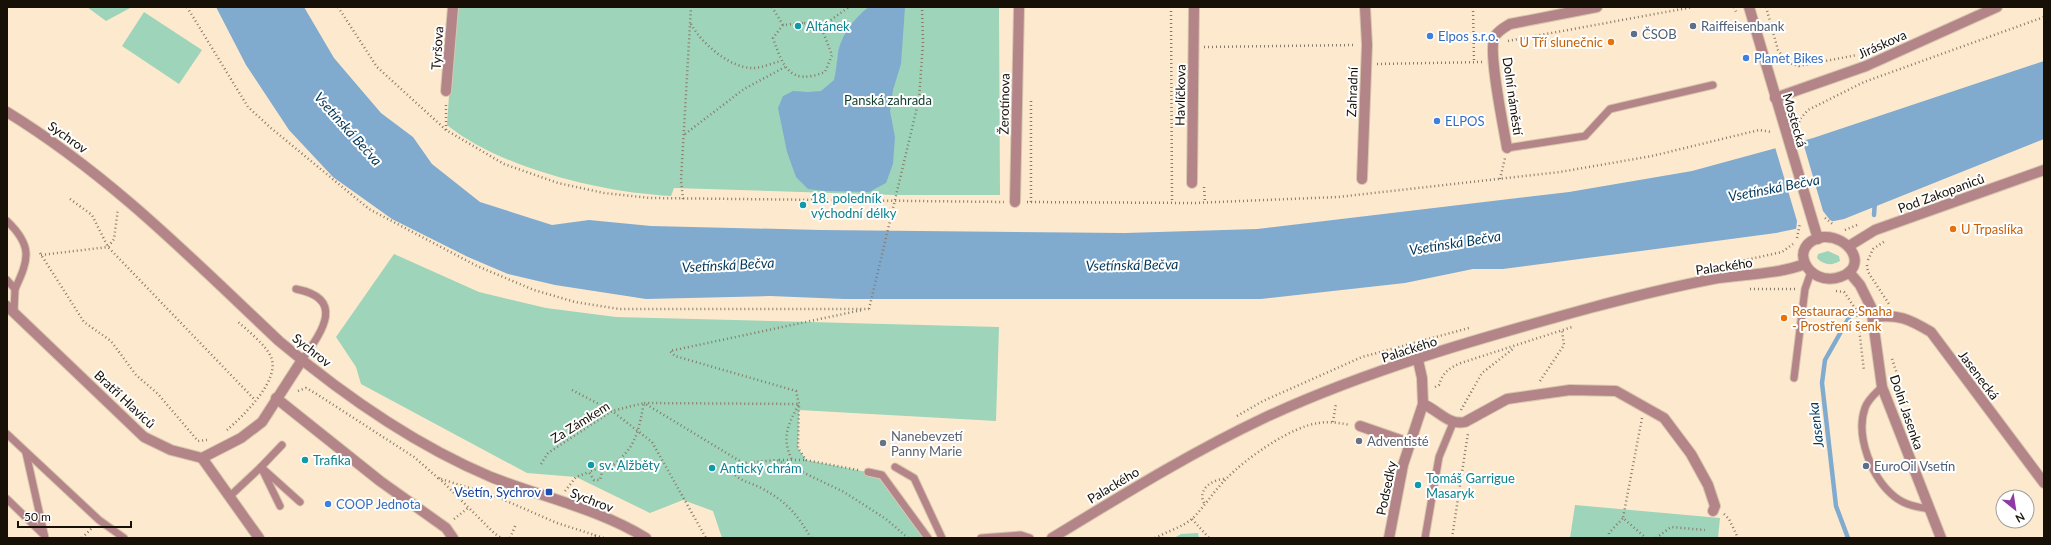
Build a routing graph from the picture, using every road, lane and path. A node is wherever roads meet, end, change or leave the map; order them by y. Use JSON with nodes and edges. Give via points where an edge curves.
{"nodes":[{"id":1,"x":187,"y":7,"type":"edge"},
{"id":2,"x":453,"y":7,"type":"edge"},
{"id":3,"x":691,"y":7,"type":"edge"},
{"id":4,"x":772,"y":7,"type":"edge"},
{"id":5,"x":849,"y":7,"type":"edge"},
{"id":6,"x":922,"y":7,"type":"edge"},
{"id":7,"x":1019,"y":7,"type":"edge"},
{"id":8,"x":1171,"y":7,"type":"edge"},
{"id":9,"x":1194,"y":7,"type":"edge"},
{"id":10,"x":1365,"y":7,"type":"edge"},
{"id":11,"x":1473,"y":7,"type":"edge"},
{"id":12,"x":1598,"y":7,"type":"edge"},
{"id":13,"x":1693,"y":7,"type":"edge"},
{"id":14,"x":1749,"y":7,"type":"edge"},
{"id":15,"x":1766,"y":7,"type":"edge"},
{"id":16,"x":1997,"y":7,"type":"edge"},
{"id":17,"x":2044,"y":17,"type":"edge"},
{"id":18,"x":690,"y":23,"type":"junction"},
{"id":19,"x":783,"y":25,"type":"junction"},
{"id":20,"x":821,"y":27,"type":"junction"},
{"id":21,"x":1493,"y":44,"type":"junction"},
{"id":22,"x":1367,"y":45,"type":"junction"},
{"id":23,"x":1201,"y":46,"type":"dead end"},
{"id":24,"x":1862,"y":53,"type":"dead end"},
{"id":25,"x":781,"y":61,"type":"junction"},
{"id":26,"x":1474,"y":62,"type":"junction"},
{"id":27,"x":1494,"y":63,"type":"junction"},
{"id":28,"x":1367,"y":64,"type":"junction"},
{"id":29,"x":785,"y":67,"type":"junction"},
{"id":30,"x":1713,"y":85,"type":"dead end"},
{"id":31,"x":446,"y":91,"type":"joint"},
{"id":32,"x":1031,"y":93,"type":"dead end"},
{"id":33,"x":1775,"y":98,"type":"junction"},
{"id":34,"x":7,"y":112,"type":"edge"},
{"id":35,"x":1798,"y":125,"type":"dead end"},
{"id":36,"x":446,"y":130,"type":"dead end"},
{"id":37,"x":1759,"y":130,"type":"dead end"},
{"id":38,"x":1772,"y":132,"type":"dead end"},
{"id":39,"x":685,"y":134,"type":"junction"},
{"id":40,"x":1507,"y":148,"type":"junction"},
{"id":41,"x":2044,"y":170,"type":"edge"},
{"id":42,"x":1362,"y":179,"type":"dead end"},
{"id":43,"x":1500,"y":179,"type":"dead end"},
{"id":44,"x":1192,"y":183,"type":"dead end"},
{"id":45,"x":70,"y":199,"type":"dead end"},
{"id":46,"x":683,"y":199,"type":"dead end"},
{"id":47,"x":1014,"y":202,"type":"dead end"},
{"id":48,"x":1031,"y":202,"type":"dead end"},
{"id":49,"x":1172,"y":203,"type":"dead end"},
{"id":50,"x":123,"y":209,"type":"dead end"},
{"id":51,"x":7,"y":221,"type":"edge"},
{"id":52,"x":1816,"y":235,"type":"junction"},
{"id":53,"x":1797,"y":238,"type":"dead end"},
{"id":54,"x":1890,"y":239,"type":"dead end"},
{"id":55,"x":1849,"y":246,"type":"junction"},
{"id":56,"x":108,"y":247,"type":"junction"},
{"id":57,"x":1771,"y":254,"type":"dead end"},
{"id":58,"x":1808,"y":268,"type":"junction"},
{"id":59,"x":1849,"y":272,"type":"junction"},
{"id":60,"x":7,"y":280,"type":"edge"},
{"id":61,"x":296,"y":289,"type":"dead end"},
{"id":62,"x":1746,"y":289,"type":"dead end"},
{"id":63,"x":15,"y":290,"type":"junction"},
{"id":64,"x":1805,"y":290,"type":"junction"},
{"id":65,"x":1828,"y":291,"type":"dead end"},
{"id":66,"x":1892,"y":306,"type":"dead end"},
{"id":67,"x":10,"y":309,"type":"edge"},
{"id":68,"x":869,"y":309,"type":"junction"},
{"id":69,"x":234,"y":317,"type":"dead end"},
{"id":70,"x":1873,"y":318,"type":"junction"},
{"id":71,"x":1576,"y":326,"type":"dead end"},
{"id":72,"x":1562,"y":331,"type":"junction"},
{"id":73,"x":1516,"y":346,"type":"junction"},
{"id":74,"x":302,"y":360,"type":"junction"},
{"id":75,"x":1418,"y":360,"type":"junction"},
{"id":76,"x":1864,"y":371,"type":"dead end"},
{"id":77,"x":1542,"y":378,"type":"dead end"},
{"id":78,"x":1794,"y":378,"type":"dead end"},
{"id":79,"x":1882,"y":387,"type":"junction"},
{"id":80,"x":572,"y":390,"type":"dead end"},
{"id":81,"x":1423,"y":392,"type":"junction"},
{"id":82,"x":276,"y":398,"type":"junction"},
{"id":83,"x":255,"y":400,"type":"junction"},
{"id":84,"x":644,"y":403,"type":"junction"},
{"id":85,"x":1336,"y":403,"type":"dead end"},
{"id":86,"x":799,"y":404,"type":"junction"},
{"id":87,"x":1423,"y":404,"type":"junction"},
{"id":88,"x":1644,"y":406,"type":"junction"},
{"id":89,"x":612,"y":411,"type":"junction"},
{"id":90,"x":1333,"y":422,"type":"junction"},
{"id":91,"x":1453,"y":422,"type":"junction"},
{"id":92,"x":1465,"y":422,"type":"junction"},
{"id":93,"x":1360,"y":426,"type":"joint"},
{"id":94,"x":638,"y":431,"type":"junction"},
{"id":95,"x":1468,"y":433,"type":"dead end"},
{"id":96,"x":7,"y":434,"type":"edge"},
{"id":97,"x":221,"y":435,"type":"dead end"},
{"id":98,"x":209,"y":440,"type":"dead end"},
{"id":99,"x":1409,"y":444,"type":"junction"},
{"id":100,"x":282,"y":445,"type":"dead end"},
{"id":101,"x":26,"y":453,"type":"junction"},
{"id":102,"x":202,"y":458,"type":"junction"},
{"id":103,"x":777,"y":460,"type":"junction"},
{"id":104,"x":792,"y":460,"type":"junction"},
{"id":105,"x":806,"y":460,"type":"junction"},
{"id":106,"x":743,"y":463,"type":"junction"},
{"id":107,"x":541,"y":464,"type":"dead end"},
{"id":108,"x":895,"y":467,"type":"dead end"},
{"id":109,"x":261,"y":468,"type":"junction"},
{"id":110,"x":598,"y":468,"type":"junction"},
{"id":111,"x":589,"y":472,"type":"junction"},
{"id":112,"x":867,"y":472,"type":"joint"},
{"id":113,"x":1462,"y":475,"type":"junction"},
{"id":114,"x":438,"y":478,"type":"dead end"},
{"id":115,"x":1225,"y":479,"type":"junction"},
{"id":116,"x":1495,"y":480,"type":"dead end"},
{"id":117,"x":2044,"y":483,"type":"edge"},
{"id":118,"x":229,"y":497,"type":"junction"},
{"id":119,"x":7,"y":499,"type":"edge"},
{"id":120,"x":557,"y":501,"type":"junction"},
{"id":121,"x":300,"y":502,"type":"dead end"},
{"id":122,"x":1204,"y":503,"type":"junction"},
{"id":123,"x":280,"y":506,"type":"dead end"},
{"id":124,"x":468,"y":508,"type":"junction"},
{"id":125,"x":1930,"y":509,"type":"junction"},
{"id":126,"x":1713,"y":511,"type":"dead end"},
{"id":127,"x":1623,"y":518,"type":"junction"},
{"id":128,"x":1192,"y":519,"type":"junction"},
{"id":129,"x":1729,"y":519,"type":"dead end"},
{"id":130,"x":453,"y":520,"type":"dead end"},
{"id":131,"x":96,"y":524,"type":"dead end"},
{"id":132,"x":516,"y":524,"type":"dead end"},
{"id":133,"x":1704,"y":530,"type":"dead end"},
{"id":134,"x":598,"y":535,"type":"dead end"},
{"id":135,"x":45,"y":537,"type":"edge"},
{"id":136,"x":82,"y":538,"type":"edge"},
{"id":137,"x":124,"y":538,"type":"edge"},
{"id":138,"x":259,"y":538,"type":"edge"},
{"id":139,"x":453,"y":538,"type":"edge"},
{"id":140,"x":501,"y":538,"type":"edge"},
{"id":141,"x":510,"y":538,"type":"edge"},
{"id":142,"x":591,"y":538,"type":"edge"},
{"id":143,"x":646,"y":538,"type":"edge"},
{"id":144,"x":706,"y":538,"type":"edge"},
{"id":145,"x":811,"y":538,"type":"edge"},
{"id":146,"x":908,"y":538,"type":"edge"},
{"id":147,"x":928,"y":538,"type":"edge"},
{"id":148,"x":942,"y":538,"type":"edge"},
{"id":149,"x":981,"y":538,"type":"edge"},
{"id":150,"x":1030,"y":538,"type":"edge"},
{"id":151,"x":1052,"y":538,"type":"edge"},
{"id":152,"x":1155,"y":538,"type":"edge"},
{"id":153,"x":1210,"y":538,"type":"edge"},
{"id":154,"x":1389,"y":538,"type":"edge"},
{"id":155,"x":1425,"y":538,"type":"edge"},
{"id":156,"x":1452,"y":538,"type":"edge"},
{"id":157,"x":1608,"y":538,"type":"edge"},
{"id":158,"x":1646,"y":538,"type":"edge"},
{"id":159,"x":1656,"y":538,"type":"edge"},
{"id":160,"x":1738,"y":538,"type":"edge"},
{"id":161,"x":1941,"y":538,"type":"edge"}],
"edges":[{"from":1,"to":68,"type":"path","via":[[248,106],[271,128],[369,209],[477,266],[534,290],[575,302],[619,309]]},
{"from":2,"to":31,"type":"street","name":"Tyršova"},
{"from":3,"to":18,"type":"path"},
{"from":4,"to":19,"type":"path"},
{"from":5,"to":20,"type":"path"},
{"from":6,"to":68,"type":"path","via":[[923,43],[919,99]]},
{"from":7,"to":47,"type":"street","name":"Žerotínova"},
{"from":8,"to":49,"type":"path"},
{"from":9,"to":44,"type":"street","name":"Havlíčkova"},
{"from":10,"to":22,"type":"street","name":"Zahradní"},
{"from":11,"to":26,"type":"path"},
{"from":12,"to":21,"type":"street","name":"Dolní náměstí","via":[[1510,24],[1497,33]]},
{"from":13,"to":21,"type":"path"},
{"from":14,"to":33,"type":"street","name":"Mostecká"},
{"from":15,"to":24,"type":"path","via":[[1778,50],[1784,59],[1792,64],[1799,66]]},
{"from":16,"to":33,"type":"street","name":"Jiráskova","via":[[1866,66]]},
{"from":17,"to":35,"type":"path","via":[[1864,82],[1808,110]]},
{"from":18,"to":25,"type":"path","via":[[708,47],[731,62],[753,68]]},
{"from":18,"to":39,"type":"path"},
{"from":19,"to":20,"type":"path","via":[[804,23]]},
{"from":19,"to":25,"type":"path","via":[[773,38]]},
{"from":20,"to":29,"type":"path","via":[[832,55],[825,72],[810,78],[797,76]]},
{"from":21,"to":27,"type":"street","name":"Dolní náměstí"},
{"from":22,"to":23,"type":"path"},
{"from":22,"to":28,"type":"street","name":"Zahradní"},
{"from":25,"to":29,"type":"path"},
{"from":26,"to":27,"type":"path"},
{"from":26,"to":28,"type":"path"},
{"from":27,"to":40,"type":"street","name":"Dolní náměstí"},
{"from":28,"to":42,"type":"street","name":"Zahradní"},
{"from":29,"to":39,"type":"path","via":[[744,89]]},
{"from":30,"to":40,"type":"lane","via":[[1610,109],[1585,136]]},
{"from":31,"to":36,"type":"path"},
{"from":32,"to":48,"type":"path"},
{"from":33,"to":52,"type":"street","name":"Mostecká"},
{"from":34,"to":74,"type":"street","name":"Sychrov","via":[[70,154],[116,190]]},
{"from":37,"to":38,"type":"path"},
{"from":39,"to":46,"type":"path","via":[[681,180]]},
{"from":40,"to":43,"type":"path"},
{"from":41,"to":55,"type":"street","name":"Pod Zakopaniců","via":[[1875,230]]},
{"from":45,"to":56,"type":"path","via":[[92,215]]},
{"from":50,"to":56,"type":"path","via":[[119,205],[116,233]]},
{"from":51,"to":63,"type":"lane","via":[[24,242],[26,265]]},
{"from":52,"to":55,"type":"street","via":[[1834,238]]},
{"from":52,"to":58,"type":"street","via":[[1805,249],[1803,257]]},
{"from":53,"to":57,"type":"path","via":[[1789,247]]},
{"from":54,"to":66,"type":"path","via":[[1873,249],[1867,262],[1868,272],[1880,288],[1886,302]]},
{"from":55,"to":59,"type":"street","via":[[1855,259]]},
{"from":56,"to":83,"type":"path"},
{"from":56,"to":98,"type":"path","via":[[40,254],[84,322],[111,341],[136,375],[158,394],[198,441]]},
{"from":58,"to":59,"type":"street","via":[[1821,277],[1833,279]]},
{"from":58,"to":64,"type":"lane"},
{"from":58,"to":75,"type":"street","name":"Palackého","via":[[1715,279],[1650,293],[1540,322]]},
{"from":59,"to":70,"type":"street","name":"Dolní Jasenka","via":[[1865,291]]},
{"from":60,"to":63,"type":"lane"},
{"from":61,"to":74,"type":"lane","via":[[319,297],[323,302],[326,316],[322,331]]},
{"from":62,"to":64,"type":"path"},
{"from":63,"to":67,"type":"lane"},
{"from":64,"to":78,"type":"lane"},
{"from":65,"to":76,"type":"path","via":[[1844,292],[1857,311]]},
{"from":67,"to":102,"type":"street","name":"Bratří Hlaviců","via":[[144,437],[171,450]]},
{"from":68,"to":86,"type":"path","via":[[670,351],[675,356],[791,388],[796,391]]},
{"from":69,"to":83,"type":"path","via":[[271,357],[272,374]]},
{"from":70,"to":79,"type":"street","name":"Dolní Jasenka"},
{"from":70,"to":117,"type":"street","name":"Jasenecká","via":[[1896,316],[1912,320],[1931,332]]},
{"from":71,"to":72,"type":"path"},
{"from":72,"to":73,"type":"path"},
{"from":72,"to":77,"type":"path","via":[[1564,346]]},
{"from":73,"to":81,"type":"path","via":[[1452,367],[1442,376],[1439,385]]},
{"from":73,"to":92,"type":"path","via":[[1482,373],[1461,410]]},
{"from":74,"to":82,"type":"street"},
{"from":74,"to":120,"type":"street","name":"Sychrov","via":[[361,402],[432,447],[491,477]]},
{"from":75,"to":81,"type":"street","name":"Podsedky"},
{"from":75,"to":151,"type":"street","name":"Palackého","via":[[1326,392],[1239,430],[1148,480]]},
{"from":79,"to":125,"type":"street","name":"Dolní Jasenka"},
{"from":79,"to":125,"type":"lane","via":[[1870,400],[1863,417],[1863,437],[1871,463],[1886,489],[1896,498],[1910,506]]},
{"from":80,"to":89,"type":"path"},
{"from":81,"to":87,"type":"street","name":"Podsedky"},
{"from":82,"to":102,"type":"street","via":[[262,422],[241,438]]},
{"from":82,"to":139,"type":"street","via":[[380,481],[446,528]]},
{"from":83,"to":97,"type":"path","via":[[241,418]]},
{"from":84,"to":86,"type":"path","name":"Za Zámkem"},
{"from":84,"to":89,"type":"path","name":"Za Zámkem"},
{"from":84,"to":94,"type":"path"},
{"from":84,"to":106,"type":"path"},
{"from":85,"to":90,"type":"path"},
{"from":86,"to":104,"type":"path","via":[[788,424],[785,438]]},
{"from":86,"to":105,"type":"path","via":[[798,448]]},
{"from":87,"to":91,"type":"street"},
{"from":87,"to":99,"type":"street","name":"Podsedky"},
{"from":88,"to":92,"type":"street","via":[[1616,392],[1570,390],[1507,399]]},
{"from":88,"to":126,"type":"street","via":[[1664,418],[1691,454],[1708,485],[1716,506]]},
{"from":88,"to":127,"type":"path"},
{"from":89,"to":94,"type":"path"},
{"from":89,"to":107,"type":"path","name":"Za Zámkem","via":[[548,453]]},
{"from":90,"to":93,"type":"path"},
{"from":90,"to":115,"type":"path","via":[[1303,427],[1284,436]]},
{"from":91,"to":92,"type":"street"},
{"from":91,"to":155,"type":"lane","via":[[1439,457]]},
{"from":93,"to":99,"type":"street"},
{"from":94,"to":110,"type":"path","via":[[627,452],[613,465]]},
{"from":94,"to":144,"type":"path","via":[[652,442]]},
{"from":95,"to":113,"type":"path"},
{"from":96,"to":101,"type":"lane"},
{"from":99,"to":154,"type":"street","name":"Podsedky"},
{"from":100,"to":109,"type":"lane"},
{"from":101,"to":135,"type":"lane"},
{"from":101,"to":137,"type":"lane","via":[[99,520]]},
{"from":102,"to":118,"type":"street"},
{"from":103,"to":104,"type":"path"},
{"from":103,"to":106,"type":"path"},
{"from":103,"to":146,"type":"path","via":[[844,492],[886,519]]},
{"from":104,"to":105,"type":"path"},
{"from":105,"to":112,"type":"path"},
{"from":106,"to":145,"type":"path","via":[[736,468],[734,474],[740,480],[750,482],[777,497],[798,516]]},
{"from":108,"to":148,"type":"lane","via":[[914,478]]},
{"from":109,"to":118,"type":"lane"},
{"from":109,"to":121,"type":"lane"},
{"from":109,"to":123,"type":"lane"},
{"from":110,"to":111,"type":"path"},
{"from":110,"to":111,"type":"path","via":[[602,472],[600,480],[594,480]]},
{"from":111,"to":120,"type":"path","via":[[576,477]]},
{"from":112,"to":147,"type":"lane","via":[[882,475]]},
{"from":113,"to":116,"type":"path"},
{"from":113,"to":156,"type":"path"},
{"from":114,"to":124,"type":"path"},
{"from":115,"to":122,"type":"path"},
{"from":115,"to":122,"type":"path","via":[[1216,480],[1208,485],[1202,497]]},
{"from":118,"to":138,"type":"street"},
{"from":119,"to":135,"type":"lane"},
{"from":120,"to":143,"type":"street","name":"Sychrov","via":[[606,519]]},
{"from":122,"to":128,"type":"path"},
{"from":124,"to":130,"type":"path"},
{"from":124,"to":140,"type":"path"},
{"from":125,"to":161,"type":"street","name":"Dolní Jasenka"},
{"from":127,"to":157,"type":"path","via":[[1609,533]]},
{"from":127,"to":158,"type":"path"},
{"from":128,"to":152,"type":"path"},
{"from":128,"to":153,"type":"path"},
{"from":129,"to":160,"type":"path"},
{"from":131,"to":136,"type":"path"},
{"from":132,"to":141,"type":"path"},
{"from":133,"to":159,"type":"path","via":[[1670,527]]},
{"from":134,"to":142,"type":"path"},
{"from":149,"to":150,"type":"lane","via":[[1021,535]]}]}
